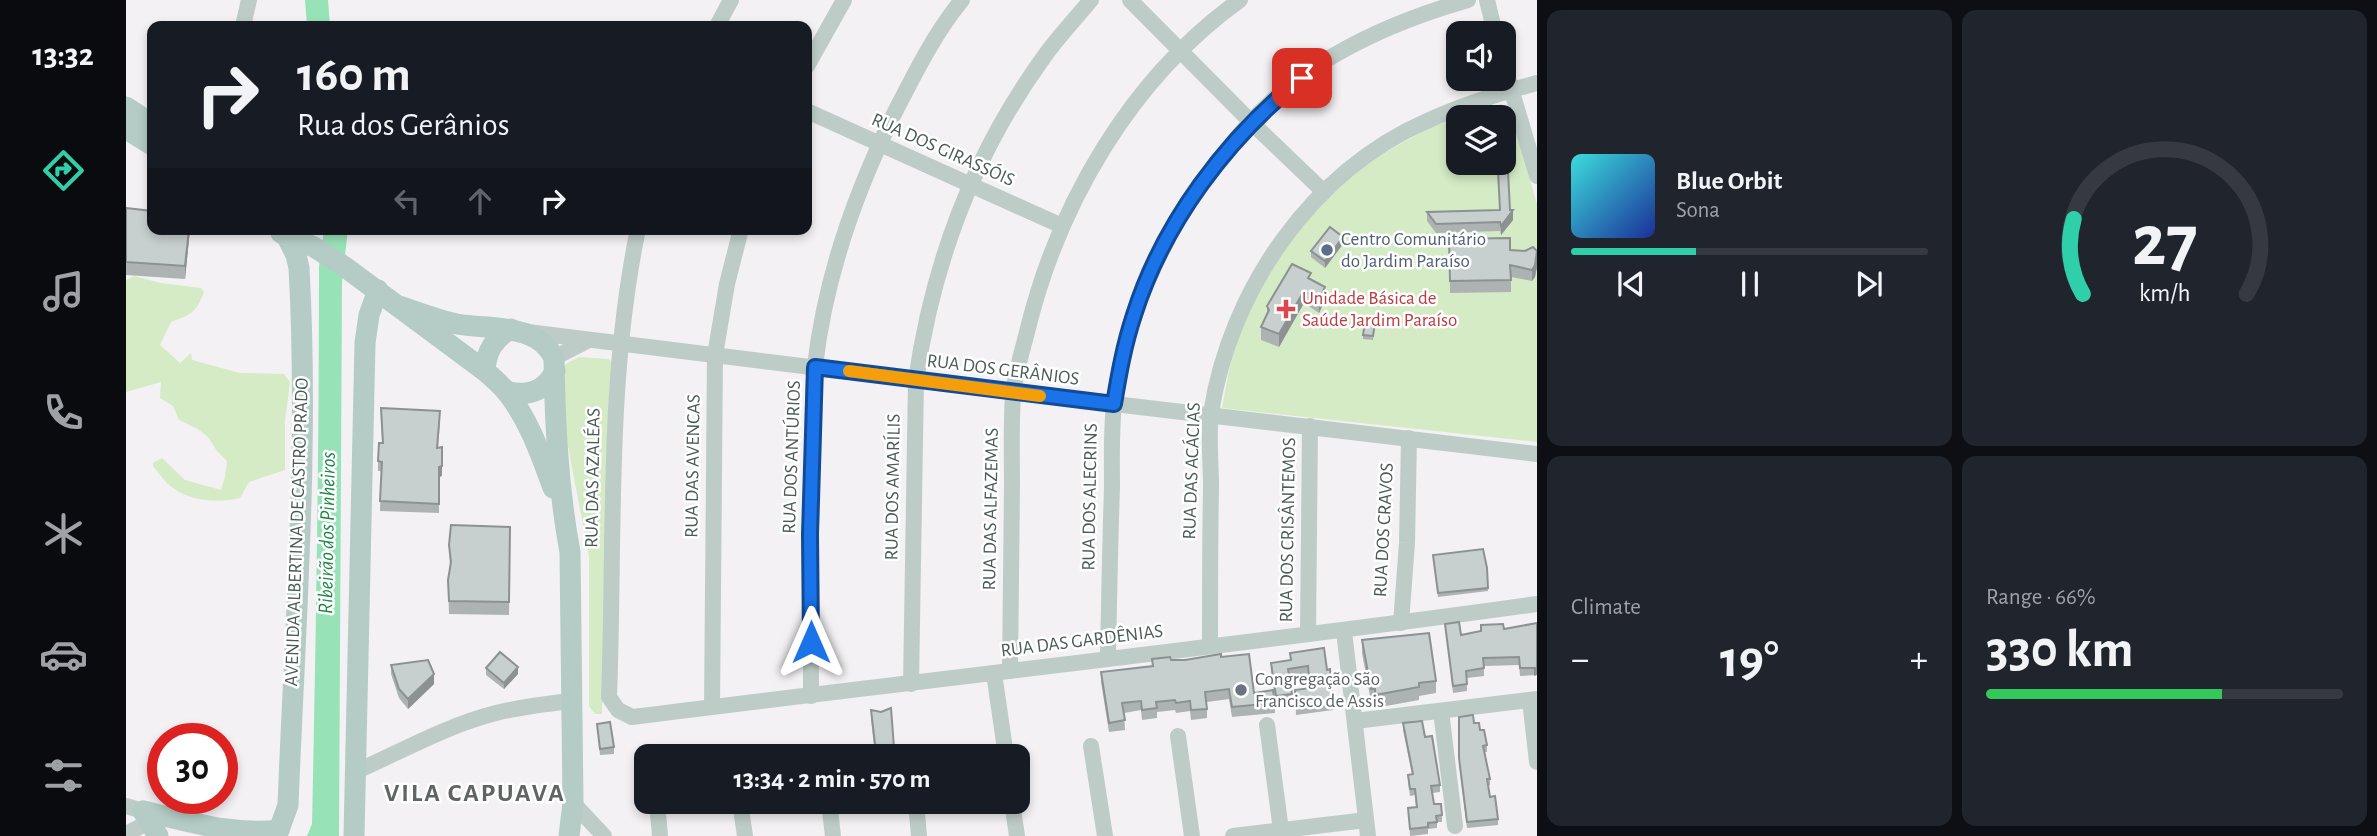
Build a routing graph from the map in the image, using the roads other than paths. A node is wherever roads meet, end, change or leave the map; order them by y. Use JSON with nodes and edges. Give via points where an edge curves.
{"nodes":[{"id":1,"x":249,"y":0,"type":"edge"},
{"id":2,"x":731,"y":0,"type":"edge"},
{"id":3,"x":844,"y":0,"type":"edge"},
{"id":4,"x":961,"y":0,"type":"edge"},
{"id":5,"x":1091,"y":0,"type":"edge"},
{"id":6,"x":1130,"y":0,"type":"edge"},
{"id":7,"x":1241,"y":0,"type":"edge"},
{"id":8,"x":1468,"y":0,"type":"edge"},
{"id":9,"x":1487,"y":0,"type":"edge"},
{"id":10,"x":244,"y":21,"type":"edge"},
{"id":11,"x":720,"y":21,"type":"edge"},
{"id":12,"x":1492,"y":21,"type":"edge"},
{"id":13,"x":1181,"y":51,"type":"junction"},
{"id":14,"x":812,"y":57,"type":"edge"},
{"id":15,"x":1537,"y":83,"type":"edge"},
{"id":16,"x":1516,"y":89,"type":"edge"},
{"id":17,"x":1508,"y":91,"type":"edge"},
{"id":18,"x":1511,"y":91,"type":"edge"},
{"id":19,"x":126,"y":107,"type":"edge"},
{"id":20,"x":812,"y":113,"type":"edge"},
{"id":21,"x":147,"y":121,"type":"edge"},
{"id":22,"x":1252,"y":123,"type":"junction"},
{"id":23,"x":126,"y":129,"type":"edge"},
{"id":24,"x":147,"y":142,"type":"edge"},
{"id":25,"x":880,"y":144,"type":"junction"},
{"id":26,"x":1537,"y":176,"type":"edge"},
{"id":27,"x":969,"y":186,"type":"junction"},
{"id":28,"x":1324,"y":191,"type":"junction"},
{"id":29,"x":1062,"y":226,"type":"junction"},
{"id":30,"x":637,"y":235,"type":"edge"},
{"id":31,"x":739,"y":235,"type":"edge"},
{"id":32,"x":297,"y":237,"type":"edge"},
{"id":33,"x":378,"y":290,"type":"junction"},
{"id":34,"x":399,"y":306,"type":"junction"},
{"id":35,"x":511,"y":329,"type":"junction"},
{"id":36,"x":589,"y":340,"type":"junction"},
{"id":37,"x":620,"y":343,"type":"junction"},
{"id":38,"x":715,"y":355,"type":"junction"},
{"id":39,"x":554,"y":365,"type":"junction"},
{"id":40,"x":815,"y":367,"type":"junction"},
{"id":41,"x":485,"y":371,"type":"junction"},
{"id":42,"x":916,"y":380,"type":"junction"},
{"id":43,"x":506,"y":391,"type":"junction"},
{"id":44,"x":1013,"y":393,"type":"junction"},
{"id":45,"x":1114,"y":404,"type":"junction"},
{"id":46,"x":1211,"y":415,"type":"junction"},
{"id":47,"x":1310,"y":426,"type":"junction"},
{"id":48,"x":1409,"y":438,"type":"junction"},
{"id":49,"x":1537,"y":454,"type":"edge"},
{"id":50,"x":562,"y":513,"type":"junction"},
{"id":51,"x":1537,"y":604,"type":"edge"},
{"id":52,"x":1401,"y":623,"type":"junction"},
{"id":53,"x":1344,"y":631,"type":"junction"},
{"id":54,"x":1308,"y":634,"type":"junction"},
{"id":55,"x":1210,"y":646,"type":"junction"},
{"id":56,"x":1108,"y":658,"type":"junction"},
{"id":57,"x":1002,"y":672,"type":"junction"},
{"id":58,"x":911,"y":684,"type":"junction"},
{"id":59,"x":811,"y":696,"type":"junction"},
{"id":60,"x":1533,"y":699,"type":"edge"},
{"id":61,"x":570,"y":701,"type":"junction"},
{"id":62,"x":712,"y":707,"type":"junction"},
{"id":63,"x":1441,"y":711,"type":"junction"},
{"id":64,"x":632,"y":717,"type":"joint"},
{"id":65,"x":1355,"y":722,"type":"junction"},
{"id":66,"x":1267,"y":725,"type":"dead end"},
{"id":67,"x":1178,"y":736,"type":"dead end"},
{"id":68,"x":1005,"y":744,"type":"edge"},
{"id":69,"x":1091,"y":746,"type":"dead end"},
{"id":70,"x":1537,"y":762,"type":"edge"},
{"id":71,"x":357,"y":771,"type":"junction"},
{"id":72,"x":573,"y":803,"type":"junction"},
{"id":73,"x":658,"y":814,"type":"edge"},
{"id":74,"x":742,"y":814,"type":"edge"},
{"id":75,"x":830,"y":814,"type":"edge"},
{"id":76,"x":917,"y":814,"type":"edge"},
{"id":77,"x":1014,"y":814,"type":"edge"},
{"id":78,"x":144,"y":819,"type":"edge"},
{"id":79,"x":1455,"y":826,"type":"dead end"},
{"id":80,"x":1367,"y":828,"type":"edge"},
{"id":81,"x":1280,"y":830,"type":"junction"},
{"id":82,"x":286,"y":833,"type":"edge"},
{"id":83,"x":126,"y":834,"type":"edge"},
{"id":84,"x":355,"y":836,"type":"edge"},
{"id":85,"x":569,"y":836,"type":"edge"},
{"id":86,"x":578,"y":836,"type":"edge"},
{"id":87,"x":604,"y":836,"type":"edge"},
{"id":88,"x":660,"y":836,"type":"edge"},
{"id":89,"x":745,"y":836,"type":"edge"},
{"id":90,"x":833,"y":836,"type":"edge"},
{"id":91,"x":919,"y":836,"type":"edge"},
{"id":92,"x":1017,"y":836,"type":"edge"},
{"id":93,"x":1105,"y":836,"type":"edge"},
{"id":94,"x":1192,"y":836,"type":"edge"},
{"id":95,"x":1239,"y":836,"type":"edge"}],
"edges":[{"from":1,"to":10,"type":"street"},
{"from":2,"to":11,"type":"street"},
{"from":3,"to":14,"type":"street"},
{"from":4,"to":25,"type":"street","name":"RUA DOS ANTÚRIOS","via":[[926,53]]},
{"from":5,"to":27,"type":"street","name":"RUA DOS AMARÍLIS","via":[[1025,85]]},
{"from":6,"to":13,"type":"street"},
{"from":7,"to":13,"type":"street","name":"RUA DAS ALFAZEMAS"},
{"from":8,"to":22,"type":"street","name":"RUA DOS ALECRINS","via":[[1365,38],[1317,66]]},
{"from":9,"to":12,"type":"street"},
{"from":13,"to":22,"type":"street"},
{"from":13,"to":29,"type":"street","name":"RUA DAS ALFAZEMAS","via":[[1117,129]]},
{"from":15,"to":16,"type":"street","name":"RUA DAS ACÁCIAS"},
{"from":17,"to":28,"type":"street","name":"RUA DAS ACÁCIAS","via":[[1416,126]]},
{"from":18,"to":26,"type":"street"},
{"from":19,"to":21,"type":"main road"},
{"from":20,"to":25,"type":"street","name":"RUA DOS GIRASSÓIS"},
{"from":22,"to":28,"type":"street"},
{"from":22,"to":45,"type":"street","name":"RUA DOS ALECRINS","via":[[1216,163],[1152,271],[1127,339]]},
{"from":23,"to":24,"type":"main road"},
{"from":25,"to":27,"type":"street","name":"RUA DOS GIRASSÓIS"},
{"from":25,"to":40,"type":"street","name":"RUA DOS ANTÚRIOS","via":[[841,246]]},
{"from":27,"to":29,"type":"street","name":"RUA DOS GIRASSÓIS"},
{"from":27,"to":42,"type":"street","name":"RUA DOS AMARÍLIS","via":[[933,287]]},
{"from":28,"to":46,"type":"street","name":"RUA DAS ACÁCIAS","via":[[1279,246],[1245,306],[1221,370]]},
{"from":29,"to":44,"type":"street","name":"RUA DAS ALFAZEMAS","via":[[1033,305]]},
{"from":30,"to":37,"type":"street","name":"RUA DAS AZALÉAS"},
{"from":31,"to":38,"type":"street","name":"RUA DAS AVENCAS"},
{"from":32,"to":33,"type":"main road"},
{"from":32,"to":82,"type":"main road","name":"AVENIDA ALBERTINA DE CASTRO PRADO","via":[[302,396]]},
{"from":33,"to":34,"type":"main road"},
{"from":33,"to":71,"type":"main road","via":[[365,343]]},
{"from":34,"to":35,"type":"main road","via":[[454,323]]},
{"from":34,"to":41,"type":"main road"},
{"from":35,"to":36,"type":"street","name":"RUA DOS GERÂNIOS"},
{"from":35,"to":39,"type":"main road","via":[[549,346]]},
{"from":35,"to":41,"type":"main road","via":[[493,344]]},
{"from":36,"to":37,"type":"street","name":"RUA DOS GERÂNIOS"},
{"from":36,"to":39,"type":"street"},
{"from":37,"to":38,"type":"street","name":"RUA DOS GERÂNIOS"},
{"from":37,"to":64,"type":"street","name":"RUA DAS AZALÉAS","via":[[609,697],[618,710]]},
{"from":38,"to":40,"type":"street","name":"RUA DOS GERÂNIOS"},
{"from":38,"to":62,"type":"street","name":"RUA DAS AVENCAS"},
{"from":39,"to":43,"type":"main road","via":[[549,382],[535,391]]},
{"from":39,"to":50,"type":"main road"},
{"from":40,"to":42,"type":"street","name":"RUA DOS GERÂNIOS"},
{"from":40,"to":59,"type":"street","name":"RUA DOS ANTÚRIOS"},
{"from":41,"to":43,"type":"main road"},
{"from":42,"to":44,"type":"street","name":"RUA DOS GERÂNIOS"},
{"from":42,"to":58,"type":"street","name":"RUA DOS AMARÍLIS"},
{"from":43,"to":50,"type":"main road","via":[[540,451]]},
{"from":44,"to":45,"type":"street","name":"RUA DOS GERÂNIOS"},
{"from":44,"to":57,"type":"street","name":"RUA DAS ALFAZEMAS"},
{"from":45,"to":46,"type":"street","name":"RUA DOS GERÂNIOS"},
{"from":45,"to":56,"type":"street","name":"RUA DOS ALECRINS"},
{"from":46,"to":47,"type":"street","name":"RUA DOS GERÂNIOS"},
{"from":46,"to":55,"type":"street","name":"RUA DAS ACÁCIAS"},
{"from":47,"to":48,"type":"street","name":"RUA DOS GERÂNIOS"},
{"from":47,"to":54,"type":"street","name":"RUA DOS CRISÂNTEMOS"},
{"from":48,"to":49,"type":"street","name":"RUA DOS GERÂNIOS"},
{"from":48,"to":52,"type":"street","name":"RUA DOS CRAVOS"},
{"from":50,"to":61,"type":"main road","via":[[570,552]]},
{"from":51,"to":52,"type":"street","name":"RUA DAS GARDÊNIAS"},
{"from":52,"to":53,"type":"street","name":"RUA DAS GARDÊNIAS"},
{"from":53,"to":54,"type":"street","name":"RUA DAS GARDÊNIAS"},
{"from":53,"to":65,"type":"street"},
{"from":54,"to":55,"type":"street","name":"RUA DAS GARDÊNIAS"},
{"from":55,"to":56,"type":"street","name":"RUA DAS GARDÊNIAS"},
{"from":56,"to":57,"type":"street","name":"RUA DAS GARDÊNIAS"},
{"from":57,"to":58,"type":"street","name":"RUA DAS GARDÊNIAS"},
{"from":57,"to":68,"type":"street","name":"RUA DAS ALFAZEMAS"},
{"from":58,"to":59,"type":"street","name":"RUA DAS GARDÊNIAS"},
{"from":59,"to":62,"type":"street","name":"RUA DAS GARDÊNIAS"},
{"from":60,"to":63,"type":"street"},
{"from":60,"to":70,"type":"street"},
{"from":61,"to":71,"type":"street","via":[[463,723]]},
{"from":61,"to":72,"type":"main road"},
{"from":62,"to":64,"type":"street","name":"RUA DAS GARDÊNIAS"},
{"from":63,"to":65,"type":"street"},
{"from":63,"to":79,"type":"street"},
{"from":65,"to":80,"type":"street"},
{"from":66,"to":81,"type":"street"},
{"from":67,"to":94,"type":"street"},
{"from":69,"to":93,"type":"street"},
{"from":71,"to":84,"type":"main road"},
{"from":72,"to":85,"type":"main road"},
{"from":72,"to":86,"type":"main road"},
{"from":72,"to":87,"type":"street"},
{"from":73,"to":88,"type":"street"},
{"from":74,"to":89,"type":"street"},
{"from":75,"to":90,"type":"street"},
{"from":76,"to":91,"type":"street"},
{"from":77,"to":92,"type":"street"},
{"from":78,"to":82,"type":"main road","via":[[238,833]]},
{"from":78,"to":83,"type":"street"},
{"from":80,"to":81,"type":"street"},
{"from":81,"to":95,"type":"street"}]}
